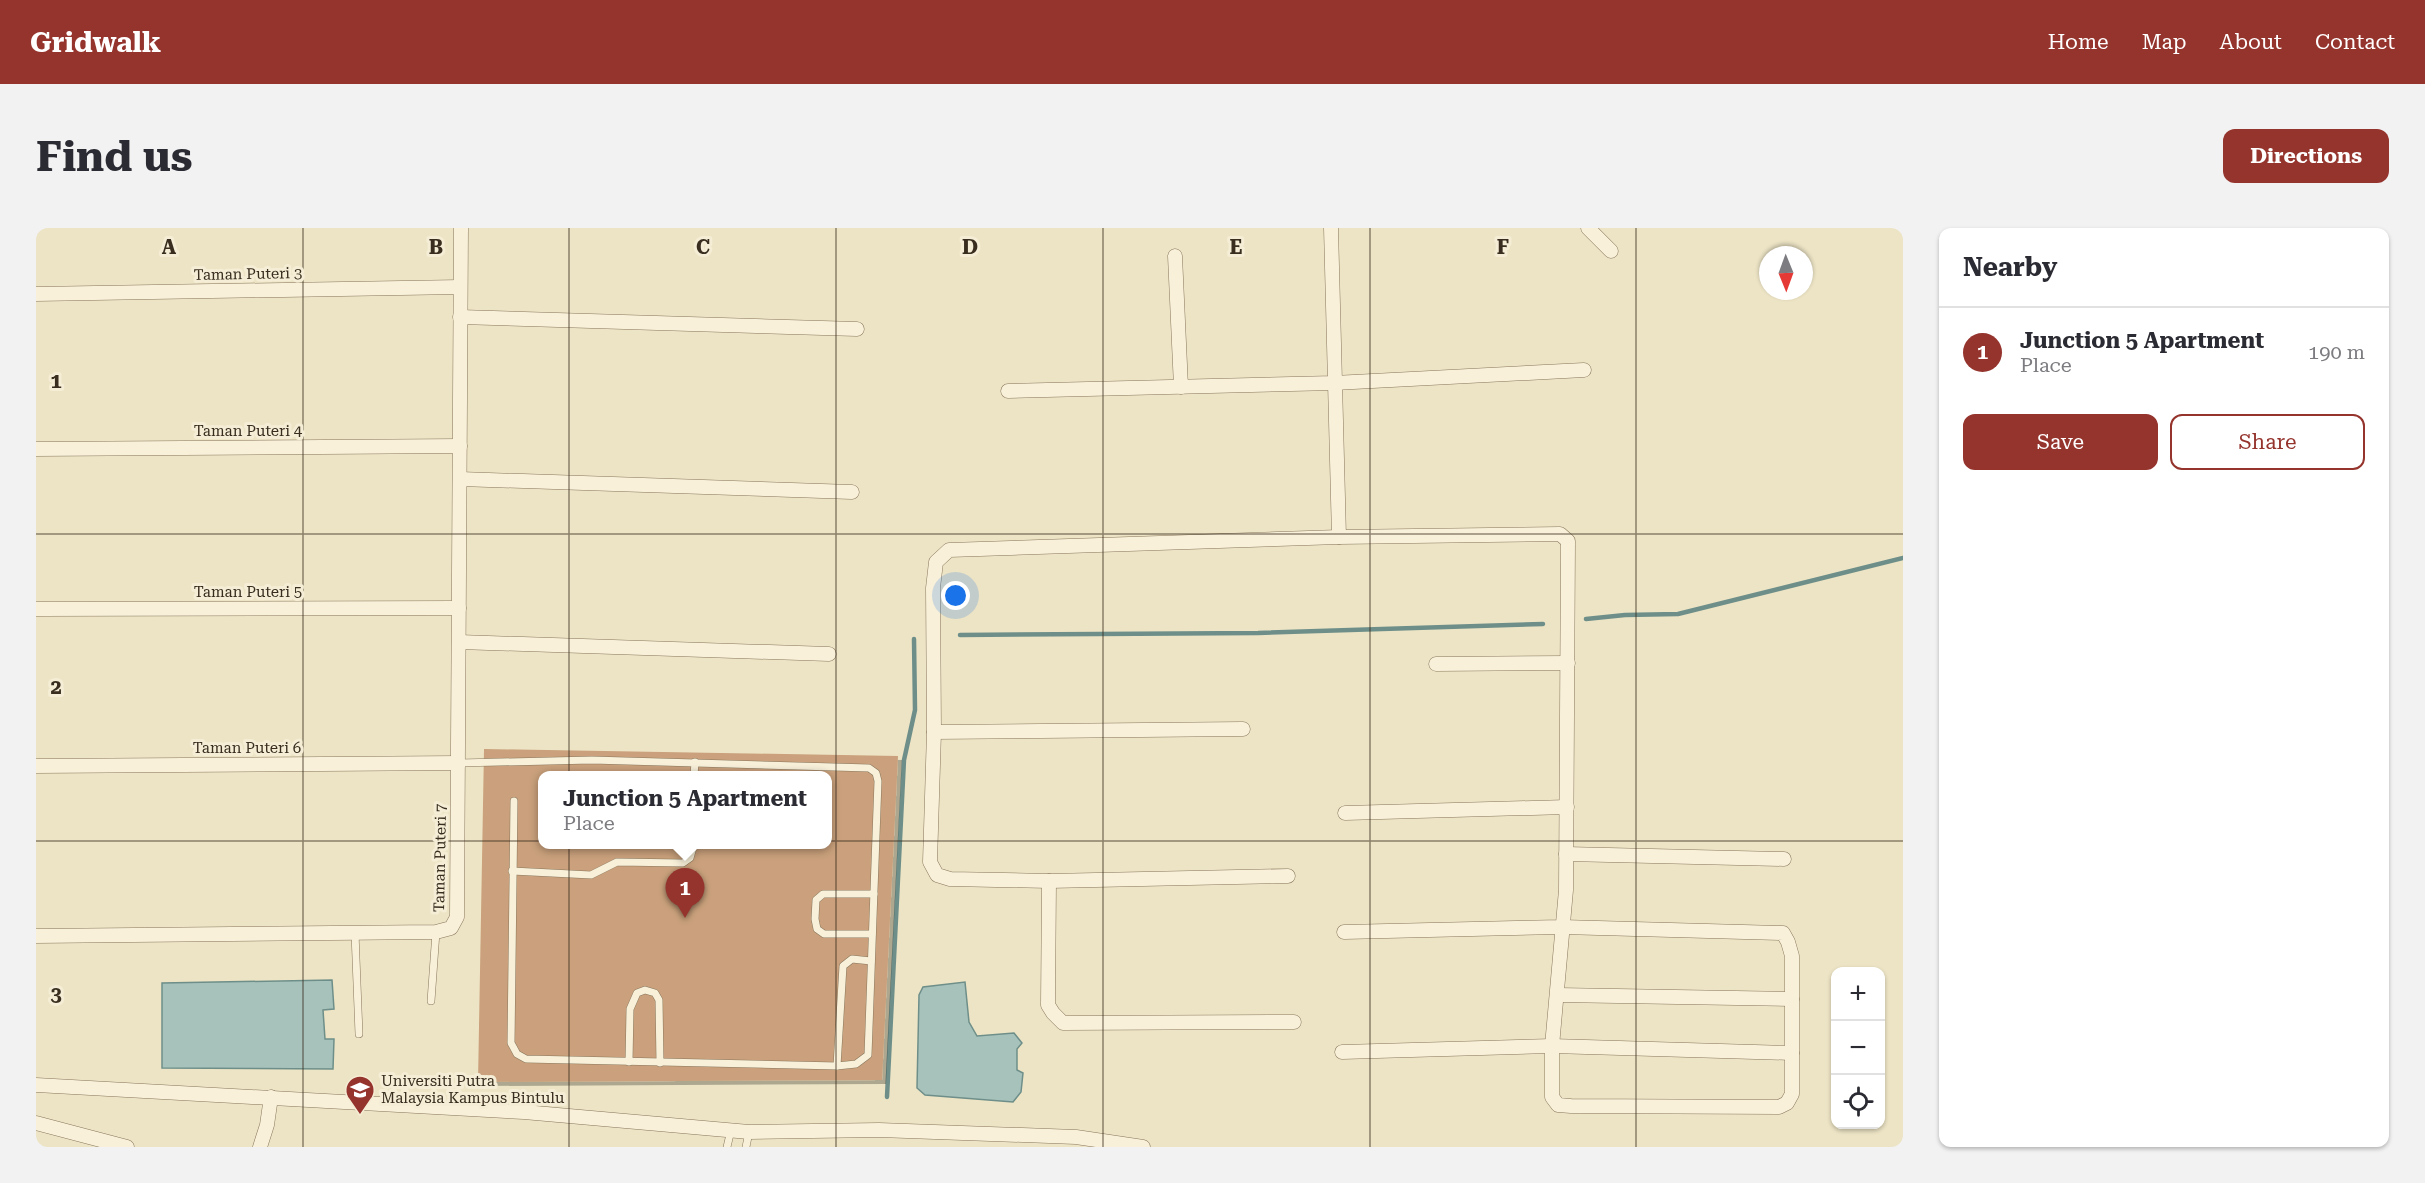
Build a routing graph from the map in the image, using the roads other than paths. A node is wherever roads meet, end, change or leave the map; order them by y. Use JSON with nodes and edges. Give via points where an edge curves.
{"nodes":[{"id":1,"x":461,"y":228,"type":"edge"},
{"id":2,"x":1331,"y":228,"type":"edge"},
{"id":3,"x":1588,"y":228,"type":"edge"},
{"id":4,"x":1611,"y":251,"type":"dead end"},
{"id":5,"x":1175,"y":256,"type":"dead end"},
{"id":6,"x":460,"y":287,"type":"junction"},
{"id":7,"x":36,"y":294,"type":"edge"},
{"id":8,"x":460,"y":317,"type":"junction"},
{"id":9,"x":856,"y":329,"type":"dead end"},
{"id":10,"x":1584,"y":370,"type":"dead end"},
{"id":11,"x":1334,"y":382,"type":"junction"},
{"id":12,"x":1180,"y":387,"type":"junction"},
{"id":13,"x":1008,"y":391,"type":"dead end"},
{"id":14,"x":460,"y":446,"type":"junction"},
{"id":15,"x":36,"y":449,"type":"edge"},
{"id":16,"x":460,"y":479,"type":"junction"},
{"id":17,"x":852,"y":492,"type":"dead end"},
{"id":18,"x":1339,"y":537,"type":"junction"},
{"id":19,"x":459,"y":608,"type":"junction"},
{"id":20,"x":36,"y":609,"type":"edge"},
{"id":21,"x":459,"y":642,"type":"junction"},
{"id":22,"x":829,"y":654,"type":"dead end"},
{"id":23,"x":1568,"y":663,"type":"junction"},
{"id":24,"x":1436,"y":664,"type":"dead end"},
{"id":25,"x":1243,"y":729,"type":"dead end"},
{"id":26,"x":934,"y":732,"type":"junction"},
{"id":27,"x":695,"y":762,"type":"junction"},
{"id":28,"x":459,"y":764,"type":"junction"},
{"id":29,"x":36,"y":766,"type":"edge"},
{"id":30,"x":694,"y":771,"type":"edge"},
{"id":31,"x":514,"y":801,"type":"dead end"},
{"id":32,"x":1567,"y":807,"type":"junction"},
{"id":33,"x":1345,"y":813,"type":"dead end"},
{"id":34,"x":692,"y":849,"type":"edge"},
{"id":35,"x":1566,"y":854,"type":"junction"},
{"id":36,"x":1784,"y":859,"type":"dead end"},
{"id":37,"x":512,"y":871,"type":"junction"},
{"id":38,"x":1288,"y":876,"type":"dead end"},
{"id":39,"x":1049,"y":881,"type":"junction"},
{"id":40,"x":874,"y":894,"type":"junction"},
{"id":41,"x":1562,"y":927,"type":"junction"},
{"id":42,"x":436,"y":932,"type":"junction"},
{"id":43,"x":1344,"y":932,"type":"dead end"},
{"id":44,"x":355,"y":933,"type":"junction"},
{"id":45,"x":872,"y":934,"type":"junction"},
{"id":46,"x":36,"y":936,"type":"edge"},
{"id":47,"x":871,"y":960,"type":"junction"},
{"id":48,"x":1558,"y":994,"type":"junction"},
{"id":49,"x":1792,"y":999,"type":"junction"},
{"id":50,"x":431,"y":1001,"type":"dead end"},
{"id":51,"x":1293,"y":1022,"type":"dead end"},
{"id":52,"x":358,"y":1035,"type":"dead end"},
{"id":53,"x":1552,"y":1046,"type":"junction"},
{"id":54,"x":1342,"y":1052,"type":"dead end"},
{"id":55,"x":1792,"y":1053,"type":"junction"},
{"id":56,"x":629,"y":1062,"type":"junction"},
{"id":57,"x":660,"y":1063,"type":"junction"},
{"id":58,"x":837,"y":1066,"type":"junction"},
{"id":59,"x":36,"y":1085,"type":"edge"},
{"id":60,"x":271,"y":1097,"type":"junction"},
{"id":61,"x":36,"y":1123,"type":"edge"},
{"id":62,"x":731,"y":1130,"type":"junction"},
{"id":63,"x":749,"y":1132,"type":"junction"},
{"id":64,"x":127,"y":1147,"type":"edge"},
{"id":65,"x":260,"y":1147,"type":"edge"},
{"id":66,"x":727,"y":1147,"type":"edge"},
{"id":67,"x":746,"y":1147,"type":"edge"},
{"id":68,"x":1143,"y":1147,"type":"edge"}],
"edges":[{"from":1,"to":6,"type":"street","name":"Taman Puteri 7"},
{"from":2,"to":11,"type":"street"},
{"from":3,"to":4,"type":"street"},
{"from":5,"to":12,"type":"street"},
{"from":6,"to":7,"type":"street","name":"Taman Puteri 3"},
{"from":6,"to":8,"type":"street","name":"Taman Puteri 7"},
{"from":8,"to":9,"type":"street"},
{"from":8,"to":14,"type":"street","name":"Taman Puteri 7"},
{"from":10,"to":11,"type":"street"},
{"from":11,"to":12,"type":"street"},
{"from":11,"to":18,"type":"street"},
{"from":12,"to":13,"type":"street"},
{"from":14,"to":15,"type":"street","name":"Taman Puteri 4"},
{"from":14,"to":16,"type":"street","name":"Taman Puteri 7"},
{"from":16,"to":17,"type":"street"},
{"from":16,"to":19,"type":"street","name":"Taman Puteri 7"},
{"from":18,"to":23,"type":"street","via":[[1560,534],[1568,541]]},
{"from":18,"to":26,"type":"street","via":[[949,550],[936,562],[933,588]]},
{"from":19,"to":20,"type":"street","name":"Taman Puteri 5"},
{"from":19,"to":21,"type":"street","name":"Taman Puteri 7"},
{"from":21,"to":22,"type":"street"},
{"from":21,"to":28,"type":"street","name":"Taman Puteri 7"},
{"from":23,"to":24,"type":"street"},
{"from":23,"to":32,"type":"street"},
{"from":25,"to":26,"type":"street"},
{"from":26,"to":39,"type":"street","via":[[930,862],[937,874],[950,879]]},
{"from":27,"to":28,"type":"lane"},
{"from":27,"to":30,"type":"lane"},
{"from":27,"to":40,"type":"lane","via":[[869,768],[876,772]]},
{"from":28,"to":29,"type":"street","name":"Taman Puteri 6"},
{"from":28,"to":42,"type":"street","name":"Taman Puteri 7","via":[[457,917],[451,928]]},
{"from":31,"to":37,"type":"lane"},
{"from":32,"to":33,"type":"street"},
{"from":32,"to":35,"type":"street"},
{"from":34,"to":37,"type":"lane","via":[[690,858],[683,863],[617,862],[591,875]]},
{"from":35,"to":36,"type":"street"},
{"from":35,"to":41,"type":"street"},
{"from":37,"to":56,"type":"lane","via":[[511,1043],[526,1059]]},
{"from":38,"to":39,"type":"street"},
{"from":39,"to":51,"type":"street","via":[[1048,1005],[1063,1023]]},
{"from":40,"to":45,"type":"lane"},
{"from":40,"to":45,"type":"lane","via":[[823,894],[816,900],[815,909],[817,929],[825,934]]},
{"from":41,"to":43,"type":"street"},
{"from":41,"to":48,"type":"street"},
{"from":41,"to":49,"type":"street","via":[[1783,933],[1792,956]]},
{"from":42,"to":44,"type":"street","name":"Taman Puteri 7"},
{"from":42,"to":50,"type":"lane"},
{"from":44,"to":46,"type":"street","name":"Taman Puteri 7"},
{"from":44,"to":52,"type":"lane"},
{"from":45,"to":47,"type":"lane"},
{"from":47,"to":58,"type":"lane","via":[[868,1055],[856,1064]]},
{"from":47,"to":58,"type":"lane","via":[[852,959],[843,966]]},
{"from":48,"to":49,"type":"street"},
{"from":48,"to":53,"type":"street"},
{"from":49,"to":55,"type":"street"},
{"from":53,"to":54,"type":"street"},
{"from":53,"to":55,"type":"street"},
{"from":53,"to":55,"type":"street","via":[[1552,1096],[1558,1105],[1571,1106],[1779,1107],[1792,1094]]},
{"from":56,"to":57,"type":"lane"},
{"from":56,"to":57,"type":"lane","via":[[630,1009],[637,993],[645,990],[655,993],[659,1000]]},
{"from":57,"to":58,"type":"lane"},
{"from":59,"to":60,"type":"street"},
{"from":60,"to":62,"type":"street","via":[[524,1112]]},
{"from":60,"to":65,"type":"street"},
{"from":61,"to":64,"type":"street"},
{"from":62,"to":63,"type":"street"},
{"from":62,"to":66,"type":"lane"},
{"from":63,"to":67,"type":"lane"},
{"from":63,"to":68,"type":"street","via":[[879,1130],[1076,1137]]}]}
